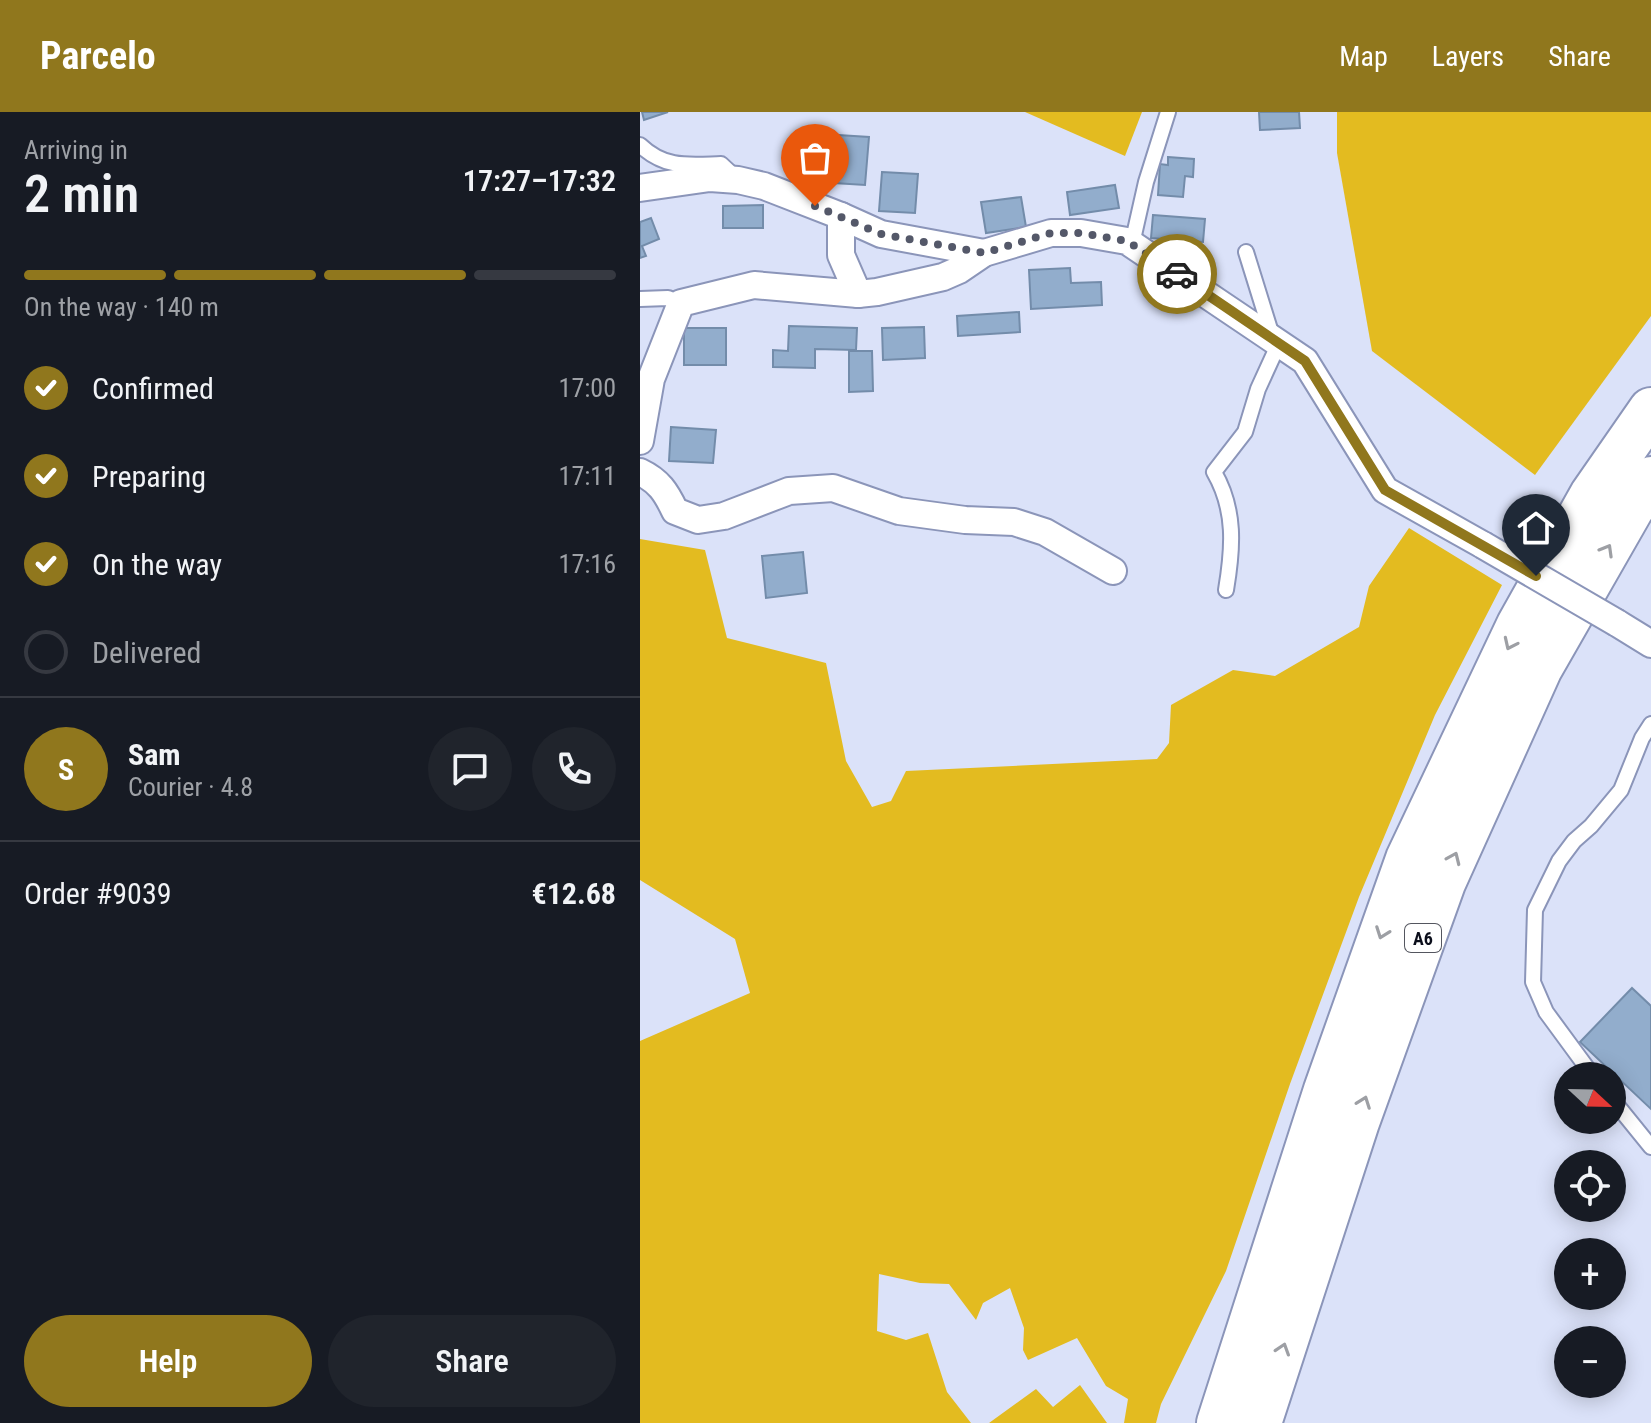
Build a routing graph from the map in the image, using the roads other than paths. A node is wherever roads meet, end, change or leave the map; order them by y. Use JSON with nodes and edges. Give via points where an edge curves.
{"nodes":[{"id":1,"x":1168,"y":112,"type":"edge"},
{"id":2,"x":640,"y":145,"type":"edge"},
{"id":3,"x":738,"y":180,"type":"junction"},
{"id":4,"x":640,"y":188,"type":"edge"},
{"id":5,"x":841,"y":216,"type":"junction"},
{"id":6,"x":1132,"y":244,"type":"junction"},
{"id":7,"x":1246,"y":252,"type":"dead end"},
{"id":8,"x":984,"y":253,"type":"junction"},
{"id":9,"x":858,"y":294,"type":"junction"},
{"id":10,"x":640,"y":299,"type":"edge"},
{"id":11,"x":681,"y":303,"type":"junction"},
{"id":12,"x":1276,"y":341,"type":"junction"},
{"id":13,"x":1651,"y":410,"type":"edge"},
{"id":14,"x":640,"y":441,"type":"edge"},
{"id":15,"x":640,"y":472,"type":"edge"},
{"id":16,"x":1651,"y":479,"type":"edge"},
{"id":17,"x":1113,"y":571,"type":"dead end"},
{"id":18,"x":1226,"y":590,"type":"dead end"},
{"id":19,"x":1651,"y":644,"type":"edge"},
{"id":20,"x":1651,"y":724,"type":"edge"},
{"id":21,"x":1583,"y":1062,"type":"edge"},
{"id":22,"x":1626,"y":1116,"type":"edge"},
{"id":23,"x":1651,"y":1147,"type":"edge"},
{"id":24,"x":1219,"y":1423,"type":"edge"},
{"id":25,"x":1259,"y":1423,"type":"edge"}],
"edges":[{"from":1,"to":6,"type":"lane"},
{"from":2,"to":3,"type":"lane","via":[[654,158],[682,165],[721,164]]},
{"from":3,"to":4,"type":"street","via":[[710,178]]},
{"from":3,"to":5,"type":"street"},
{"from":5,"to":8,"type":"street","via":[[881,234]]},
{"from":5,"to":9,"type":"street","via":[[841,255]]},
{"from":6,"to":8,"type":"street","via":[[1081,233],[1051,233]]},
{"from":6,"to":12,"type":"street"},
{"from":7,"to":12,"type":"lane"},
{"from":8,"to":9,"type":"street","via":[[943,277]]},
{"from":9,"to":11,"type":"street","via":[[754,285]]},
{"from":10,"to":11,"type":"lane"},
{"from":11,"to":14,"type":"street","via":[[651,379]]},
{"from":12,"to":18,"type":"lane","via":[[1245,432],[1214,472],[1224,488],[1233,538]]},
{"from":12,"to":19,"type":"street","bridge":true,"via":[[1305,361],[1385,490]]},
{"from":13,"to":24,"type":"highway","number":"A6","one_way":true,"via":[[1592,495],[1519,625],[1408,859],[1326,1090]]},
{"from":15,"to":17,"type":"street","via":[[655,479],[675,511],[698,520],[724,516],[789,491],[833,488],[899,511],[1014,522],[1045,532]]},
{"from":25,"to":16,"type":"highway","number":"A6","one_way":true,"via":[[1357,1122],[1443,883],[1540,668]]},
{"from":20,"to":21,"type":"lane","via":[[1621,790],[1559,861],[1535,910],[1533,982],[1546,1012]]},
{"from":22,"to":23,"type":"lane"}]}
